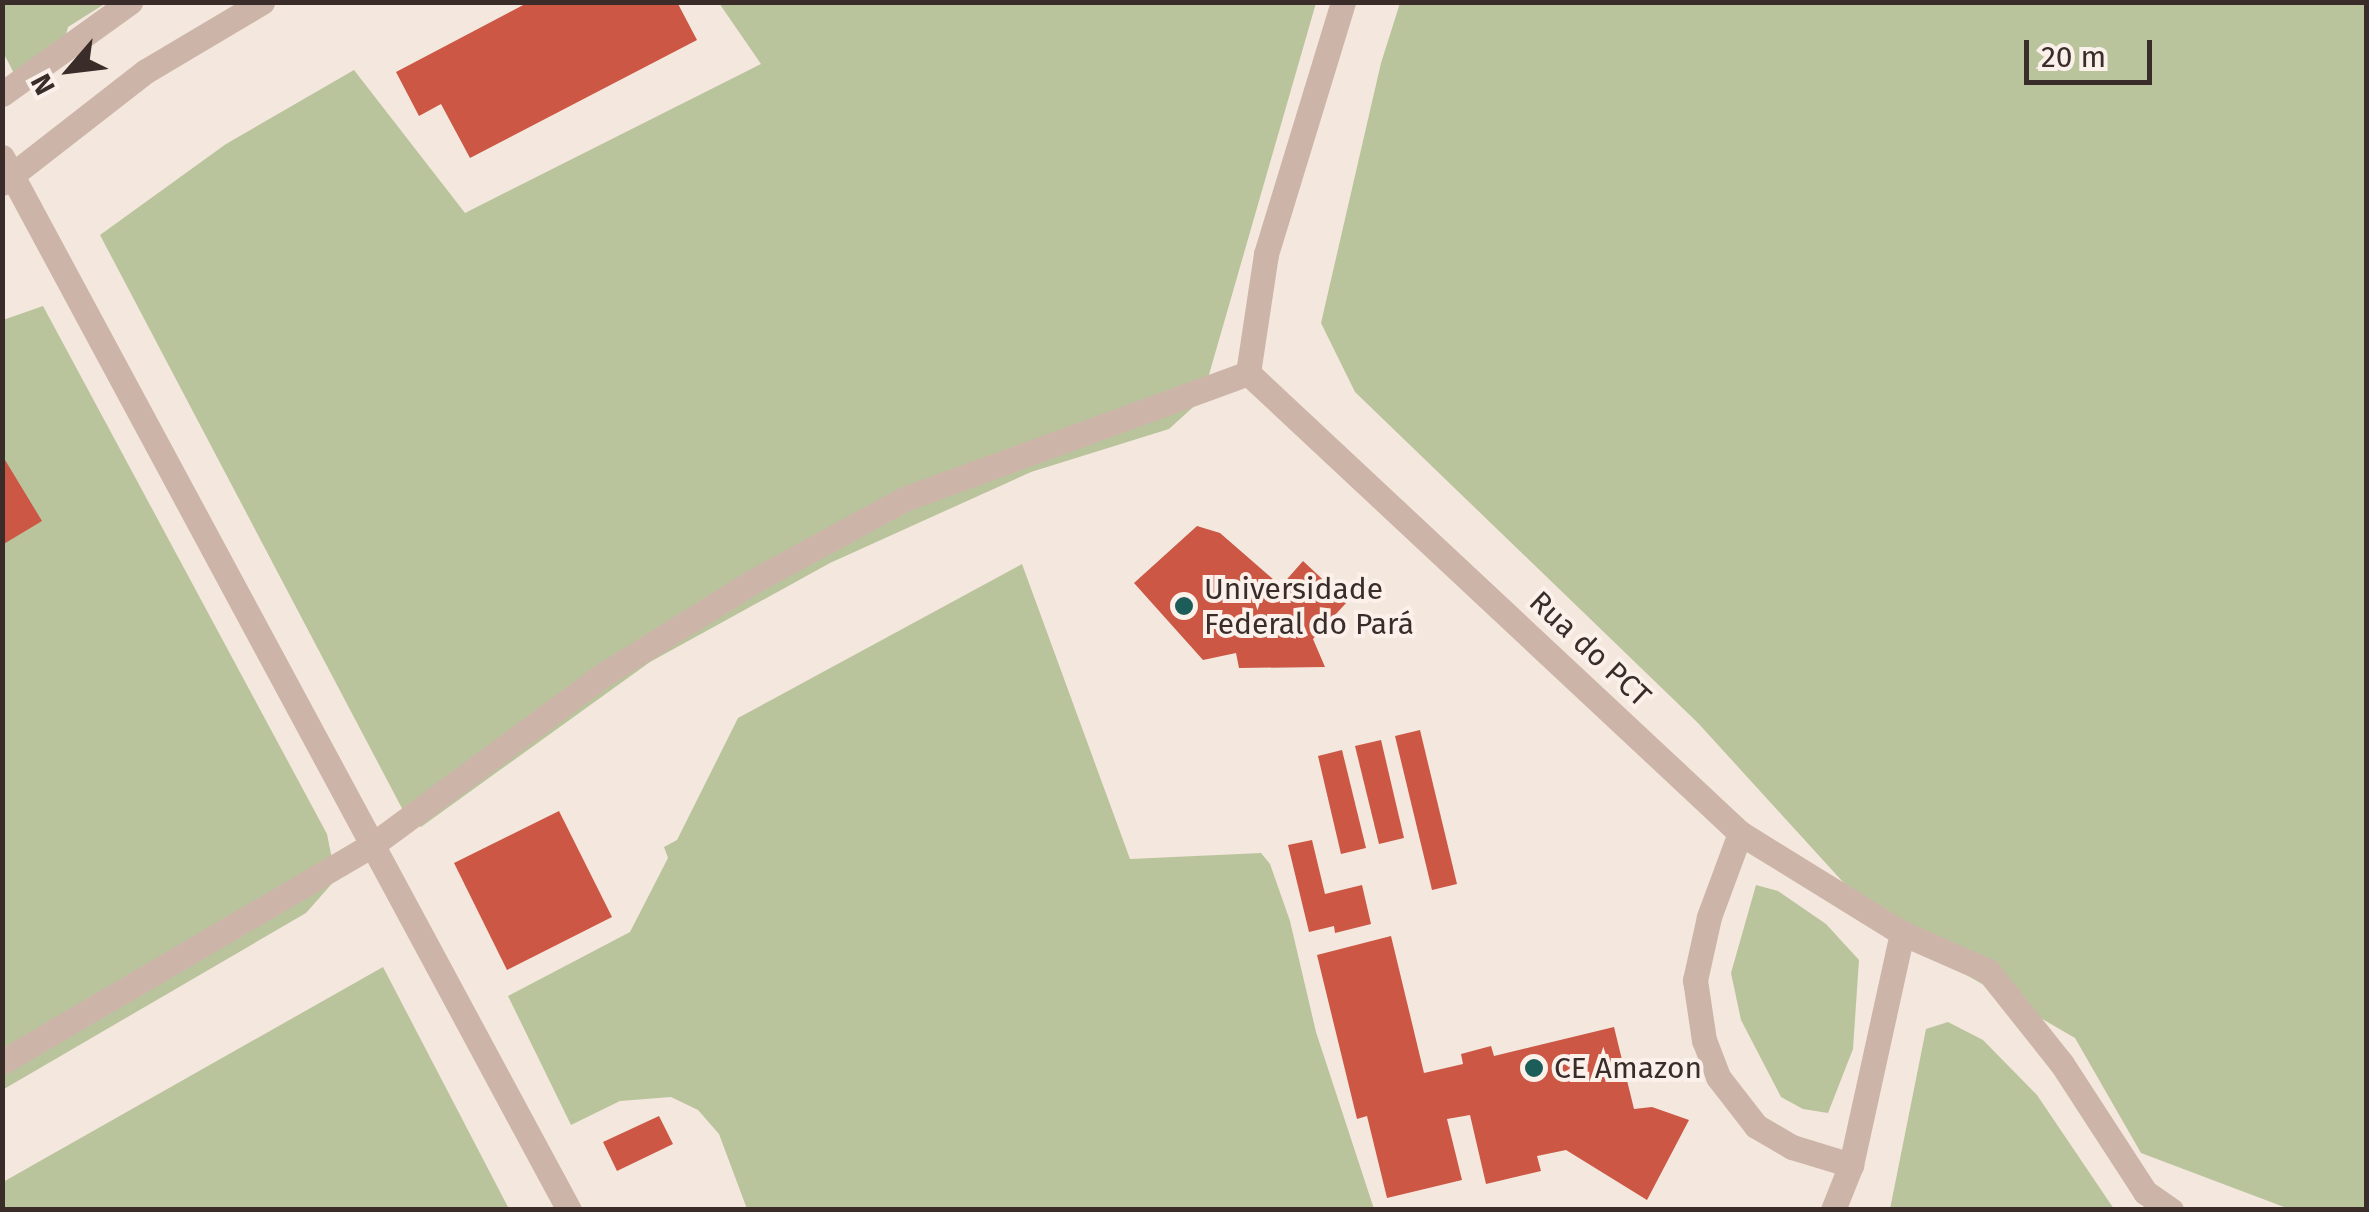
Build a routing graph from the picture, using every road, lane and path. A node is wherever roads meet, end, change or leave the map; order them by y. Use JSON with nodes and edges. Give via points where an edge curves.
{"nodes":[{"id":1,"x":130,"y":2,"type":"edge"},
{"id":2,"x":262,"y":2,"type":"edge"},
{"id":3,"x":1343,"y":2,"type":"edge"},
{"id":4,"x":2,"y":94,"type":"edge"},
{"id":5,"x":6,"y":172,"type":"edge"},
{"id":6,"x":1248,"y":373,"type":"junction"},
{"id":7,"x":1740,"y":833,"type":"junction"},
{"id":8,"x":374,"y":844,"type":"junction"},
{"id":9,"x":1902,"y":932,"type":"junction"},
{"id":10,"x":2,"y":1062,"type":"edge"},
{"id":11,"x":1851,"y":1165,"type":"junction"},
{"id":12,"x":569,"y":1210,"type":"edge"},
{"id":13,"x":1833,"y":1210,"type":"edge"},
{"id":14,"x":2171,"y":1210,"type":"edge"}],
"edges":[{"from":1,"to":4,"type":"lane"},
{"from":2,"to":5,"type":"lane","via":[[146,71]]},
{"from":3,"to":6,"type":"lane","via":[[1266,254]]},
{"from":5,"to":8,"type":"lane"},
{"from":6,"to":7,"type":"lane","name":"Rua do PCT"},
{"from":6,"to":8,"type":"lane","via":[[904,499],[606,673]]},
{"from":7,"to":9,"type":"lane","name":"Rua do PCT"},
{"from":7,"to":11,"type":"lane","via":[[1709,917],[1696,980],[1704,1040],[1718,1077],[1756,1126],[1792,1147]]},
{"from":8,"to":10,"type":"lane"},
{"from":8,"to":12,"type":"lane"},
{"from":9,"to":11,"type":"lane"},
{"from":9,"to":14,"type":"lane","name":"Rua do PCT","via":[[1988,971],[2062,1064],[2145,1192]]},
{"from":11,"to":13,"type":"lane"}]}
